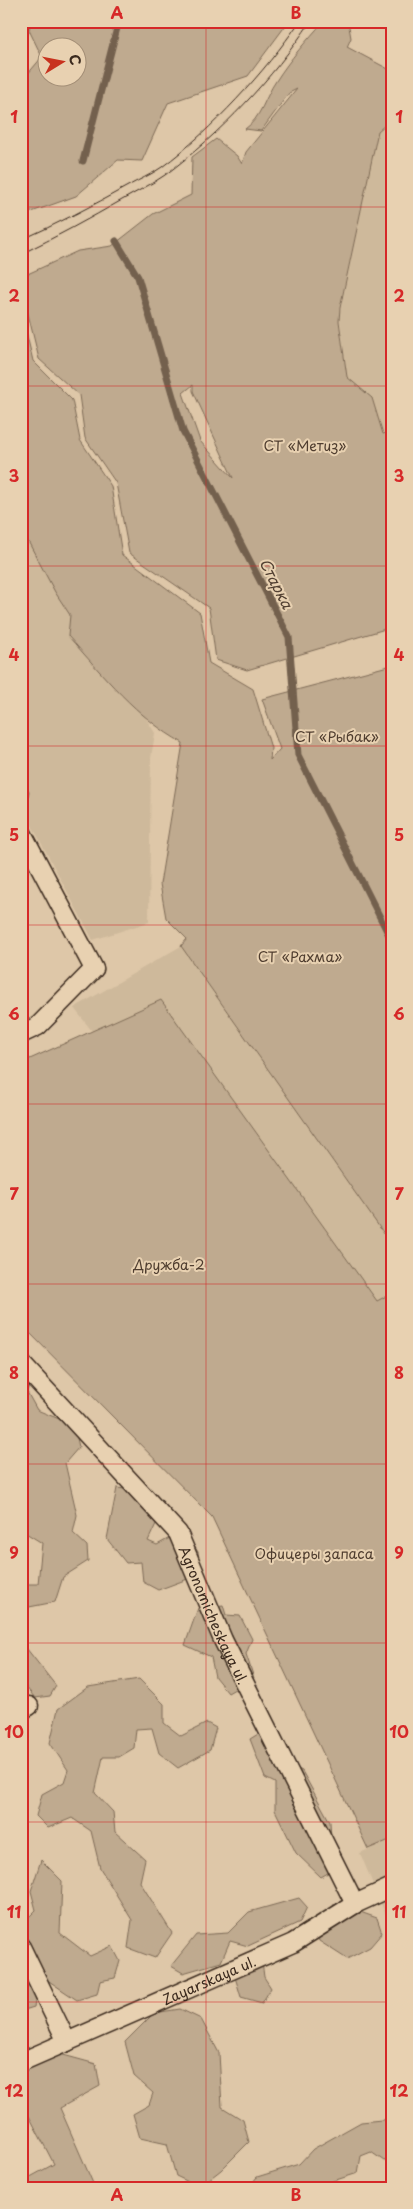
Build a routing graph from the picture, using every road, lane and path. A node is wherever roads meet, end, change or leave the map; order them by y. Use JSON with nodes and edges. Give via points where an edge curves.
{"nodes":[{"id":1,"x":21,"y":831,"type":"edge"},
{"id":2,"x":21,"y":1034,"type":"edge"},
{"id":3,"x":21,"y":1363,"type":"edge"},
{"id":4,"x":392,"y":1886,"type":"edge"},
{"id":5,"x":355,"y":1904,"type":"junction"},
{"id":6,"x":21,"y":1947,"type":"edge"},
{"id":7,"x":67,"y":2042,"type":"junction"},
{"id":8,"x":21,"y":2062,"type":"edge"}],
"edges":[{"from":1,"to":2,"type":"street","via":[[94,969],[38,1026]]},
{"from":3,"to":5,"type":"street","name":"Agronomicheskaya ul.","via":[[178,1533],[222,1640]]},
{"from":4,"to":5,"type":"street","name":"Zayarskaya ul."},
{"from":5,"to":7,"type":"street","name":"Zayarskaya ul.","via":[[292,1943]]},
{"from":6,"to":7,"type":"street"},
{"from":7,"to":8,"type":"street","name":"Zayarskaya ul."}]}
